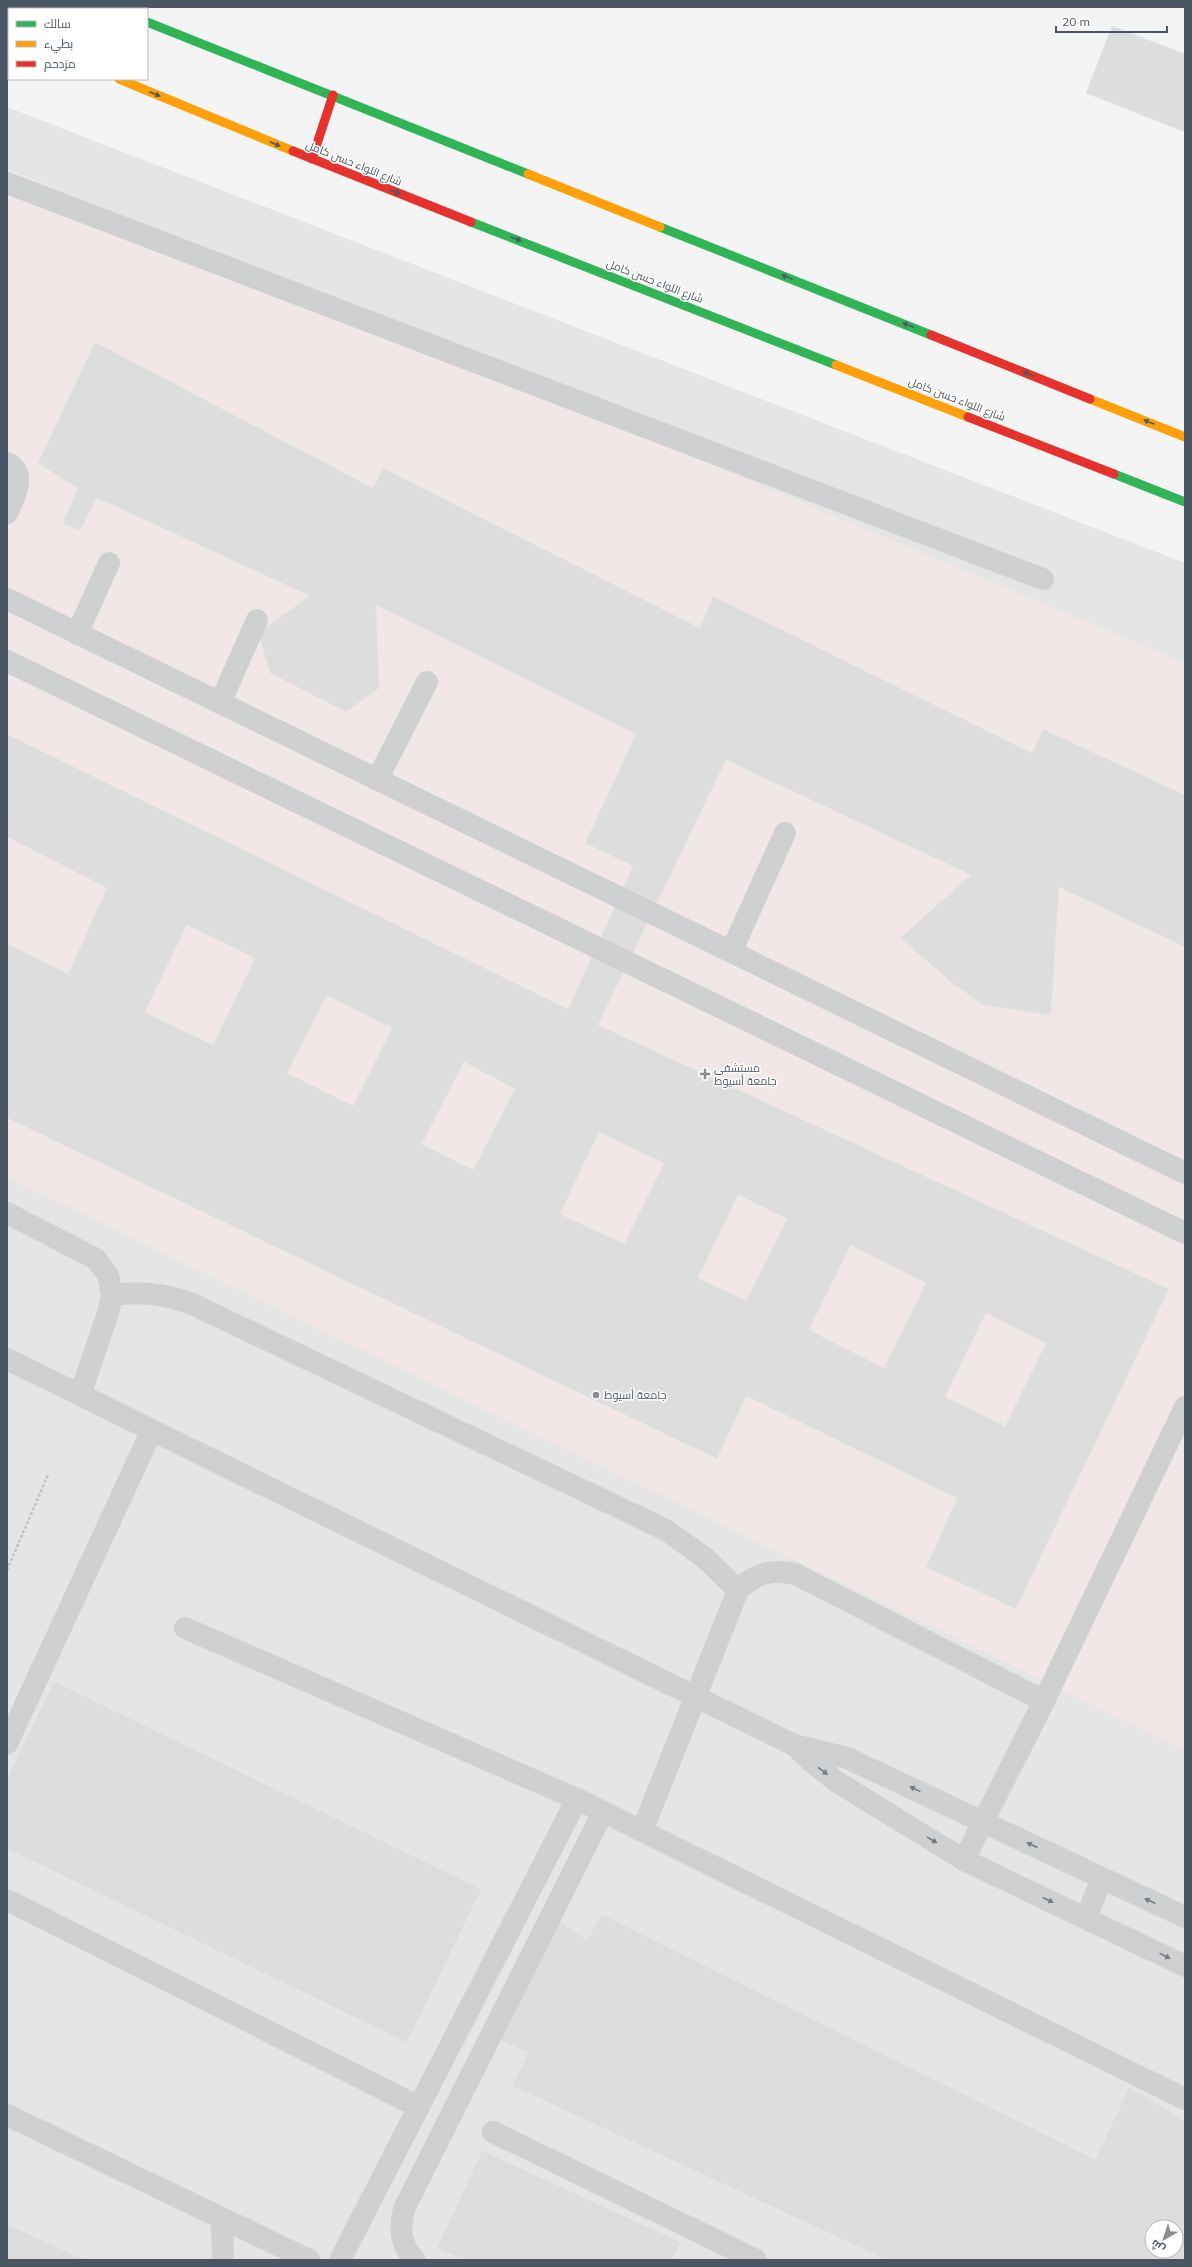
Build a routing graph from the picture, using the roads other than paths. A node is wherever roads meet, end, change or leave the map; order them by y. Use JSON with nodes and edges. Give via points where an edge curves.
{"nodes":[{"id":1,"x":148,"y":22,"type":"edge"},
{"id":2,"x":120,"y":80,"type":"edge"},
{"id":3,"x":333,"y":95,"type":"junction"},
{"id":4,"x":312,"y":159,"type":"junction"},
{"id":5,"x":7,"y":183,"type":"edge"},
{"id":6,"x":1185,"y":436,"type":"edge"},
{"id":7,"x":7,"y":463,"type":"edge"},
{"id":8,"x":1185,"y":502,"type":"edge"},
{"id":9,"x":7,"y":513,"type":"edge"},
{"id":10,"x":109,"y":563,"type":"dead end"},
{"id":11,"x":1043,"y":579,"type":"dead end"},
{"id":12,"x":7,"y":599,"type":"edge"},
{"id":13,"x":257,"y":620,"type":"dead end"},
{"id":14,"x":77,"y":634,"type":"junction"},
{"id":15,"x":7,"y":661,"type":"edge"},
{"id":16,"x":427,"y":682,"type":"dead end"},
{"id":17,"x":220,"y":703,"type":"junction"},
{"id":18,"x":377,"y":780,"type":"junction"},
{"id":19,"x":784,"y":833,"type":"dead end"},
{"id":20,"x":731,"y":952,"type":"junction"},
{"id":21,"x":1185,"y":1173,"type":"edge"},
{"id":22,"x":7,"y":1213,"type":"edge"},
{"id":23,"x":1185,"y":1233,"type":"edge"},
{"id":24,"x":112,"y":1295,"type":"junction"},
{"id":25,"x":7,"y":1359,"type":"edge"},
{"id":26,"x":80,"y":1395,"type":"junction"},
{"id":27,"x":1185,"y":1407,"type":"edge"},
{"id":28,"x":152,"y":1430,"type":"junction"},
{"id":29,"x":738,"y":1590,"type":"junction"},
{"id":30,"x":185,"y":1628,"type":"dead end"},
{"id":31,"x":695,"y":1697,"type":"junction"},
{"id":32,"x":1044,"y":1701,"type":"junction"},
{"id":33,"x":7,"y":1744,"type":"edge"},
{"id":34,"x":794,"y":1745,"type":"junction"},
{"id":35,"x":577,"y":1799,"type":"junction"},
{"id":36,"x":603,"y":1812,"type":"junction"},
{"id":37,"x":984,"y":1822,"type":"junction"},
{"id":38,"x":642,"y":1831,"type":"junction"},
{"id":39,"x":964,"y":1860,"type":"junction"},
{"id":40,"x":1102,"y":1878,"type":"junction"},
{"id":41,"x":7,"y":1900,"type":"edge"},
{"id":42,"x":1185,"y":1917,"type":"edge"},
{"id":43,"x":1086,"y":1918,"type":"junction"},
{"id":44,"x":1185,"y":1966,"type":"edge"},
{"id":45,"x":1185,"y":2099,"type":"edge"},
{"id":46,"x":419,"y":2107,"type":"junction"},
{"id":47,"x":7,"y":2115,"type":"edge"},
{"id":48,"x":493,"y":2132,"type":"dead end"},
{"id":49,"x":222,"y":2218,"type":"junction"},
{"id":50,"x":223,"y":2260,"type":"edge"},
{"id":51,"x":309,"y":2260,"type":"edge"},
{"id":52,"x":340,"y":2260,"type":"edge"},
{"id":53,"x":415,"y":2260,"type":"edge"},
{"id":54,"x":756,"y":2260,"type":"edge"}],
"edges":[{"from":1,"to":3,"type":"main road"},
{"from":2,"to":4,"type":"main road","name":"شارع اللواء حسن كامل","one_way":true},
{"from":3,"to":4,"type":"main road"},
{"from":6,"to":3,"type":"main road","one_way":true},
{"from":4,"to":8,"type":"main road","name":"شارع اللواء حسن كامل","one_way":true},
{"from":5,"to":11,"type":"lane"},
{"from":7,"to":9,"type":"lane","via":[[12,465],[15,471],[18,486]]},
{"from":10,"to":14,"type":"lane"},
{"from":12,"to":14,"type":"lane"},
{"from":13,"to":17,"type":"lane"},
{"from":14,"to":17,"type":"lane"},
{"from":15,"to":23,"type":"lane"},
{"from":16,"to":18,"type":"lane"},
{"from":17,"to":18,"type":"lane"},
{"from":18,"to":20,"type":"lane"},
{"from":19,"to":20,"type":"lane"},
{"from":20,"to":21,"type":"lane"},
{"from":22,"to":24,"type":"lane","via":[[96,1259],[108,1275]]},
{"from":24,"to":26,"type":"lane"},
{"from":24,"to":29,"type":"lane","via":[[137,1292],[162,1294],[197,1306],[666,1530],[705,1558]]},
{"from":25,"to":26,"type":"lane"},
{"from":26,"to":28,"type":"lane"},
{"from":27,"to":32,"type":"lane"},
{"from":28,"to":31,"type":"lane"},
{"from":28,"to":33,"type":"lane"},
{"from":29,"to":31,"type":"lane"},
{"from":29,"to":32,"type":"lane","via":[[749,1579],[764,1572],[780,1571],[795,1574]]},
{"from":30,"to":35,"type":"lane"},
{"from":31,"to":34,"type":"lane"},
{"from":31,"to":38,"type":"lane"},
{"from":32,"to":37,"type":"lane"},
{"from":37,"to":34,"type":"lane","one_way":true,"via":[[847,1758]]},
{"from":34,"to":39,"type":"lane","one_way":true,"via":[[837,1782]]},
{"from":35,"to":36,"type":"lane"},
{"from":35,"to":46,"type":"lane"},
{"from":36,"to":38,"type":"lane"},
{"from":36,"to":53,"type":"lane","via":[[404,2209],[400,2232],[403,2244]]},
{"from":37,"to":39,"type":"lane"},
{"from":40,"to":37,"type":"lane","one_way":true},
{"from":38,"to":45,"type":"lane"},
{"from":39,"to":43,"type":"lane","one_way":true},
{"from":42,"to":40,"type":"lane","one_way":true},
{"from":40,"to":43,"type":"lane"},
{"from":41,"to":46,"type":"lane"},
{"from":43,"to":44,"type":"lane","one_way":true},
{"from":46,"to":52,"type":"lane"},
{"from":47,"to":49,"type":"lane"},
{"from":48,"to":54,"type":"lane"},
{"from":49,"to":50,"type":"lane"},
{"from":49,"to":51,"type":"lane"}]}
